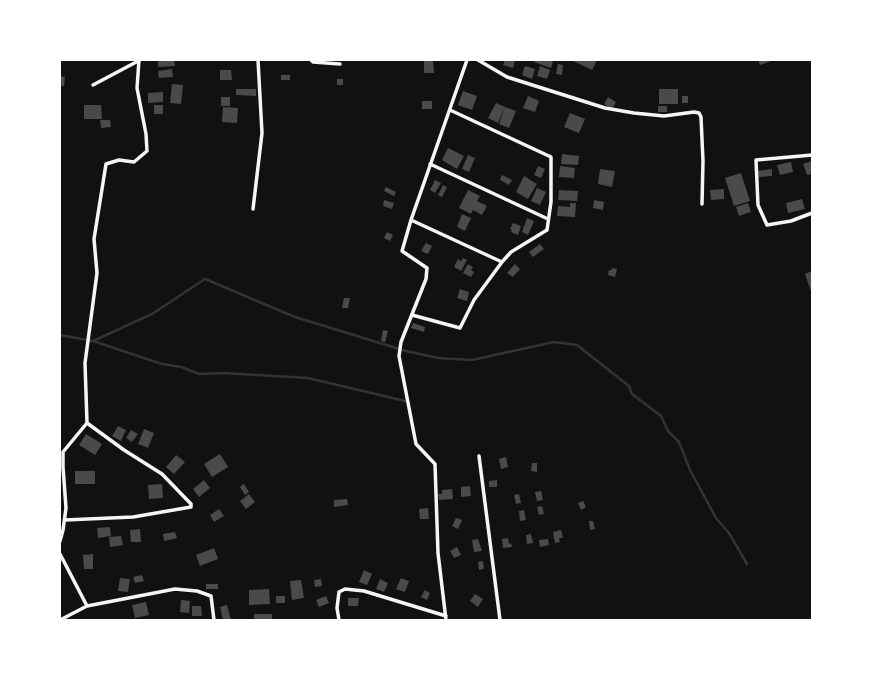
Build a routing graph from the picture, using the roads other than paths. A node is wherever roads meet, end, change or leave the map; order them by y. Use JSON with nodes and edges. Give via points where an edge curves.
{"nodes":[{"id":1,"x":140,"y":60,"type":"edge"},
{"id":2,"x":258,"y":60,"type":"edge"},
{"id":3,"x":311,"y":60,"type":"edge"},
{"id":4,"x":466,"y":60,"type":"edge"},
{"id":5,"x":478,"y":60,"type":"edge"},
{"id":6,"x":340,"y":64,"type":"dead end"},
{"id":7,"x":93,"y":85,"type":"dead end"},
{"id":8,"x":450,"y":110,"type":"junction"},
{"id":9,"x":812,"y":155,"type":"edge"},
{"id":10,"x":430,"y":164,"type":"junction"},
{"id":11,"x":702,"y":204,"type":"dead end"},
{"id":12,"x":253,"y":209,"type":"dead end"},
{"id":13,"x":812,"y":213,"type":"edge"},
{"id":14,"x":548,"y":219,"type":"junction"},
{"id":15,"x":411,"y":220,"type":"junction"},
{"id":16,"x":502,"y":262,"type":"junction"},
{"id":17,"x":412,"y":315,"type":"junction"},
{"id":18,"x":87,"y":423,"type":"junction"},
{"id":19,"x":479,"y":456,"type":"dead end"},
{"id":20,"x":65,"y":520,"type":"junction"},
{"id":21,"x":60,"y":541,"type":"edge"},
{"id":22,"x":60,"y":554,"type":"edge"},
{"id":23,"x":87,"y":606,"type":"junction"},
{"id":24,"x":446,"y":618,"type":"edge"},
{"id":25,"x":60,"y":620,"type":"edge"},
{"id":26,"x":214,"y":620,"type":"edge"},
{"id":27,"x":339,"y":620,"type":"edge"},
{"id":28,"x":500,"y":620,"type":"edge"}],
"edges":[{"from":1,"to":7,"type":"street"},
{"from":1,"to":18,"type":"street","via":[[137,88],[147,151],[134,162],[118,160],[106,164],[94,239],[96,273],[85,362]]},
{"from":2,"to":12,"type":"street","via":[[262,133]]},
{"from":3,"to":6,"type":"street"},
{"from":4,"to":8,"type":"street"},
{"from":5,"to":11,"type":"street","via":[[507,77],[605,108],[634,114],[664,116],[699,113],[703,161]]},
{"from":8,"to":10,"type":"street"},
{"from":8,"to":14,"type":"street","via":[[551,157],[551,202]]},
{"from":9,"to":13,"type":"street","via":[[756,160],[758,205],[767,225],[791,221]]},
{"from":10,"to":14,"type":"street"},
{"from":10,"to":15,"type":"street"},
{"from":14,"to":16,"type":"street","via":[[547,230],[511,252]]},
{"from":15,"to":16,"type":"street"},
{"from":15,"to":17,"type":"street","via":[[402,251],[427,268],[426,279]]},
{"from":16,"to":17,"type":"street","via":[[474,300],[460,328]]},
{"from":17,"to":24,"type":"street","via":[[401,342],[399,356],[416,444],[435,464],[438,553]]},
{"from":18,"to":20,"type":"street","via":[[63,452]]},
{"from":18,"to":20,"type":"street","via":[[162,474],[191,507],[132,517]]},
{"from":19,"to":28,"type":"street"},
{"from":20,"to":21,"type":"street"},
{"from":22,"to":23,"type":"street"},
{"from":23,"to":25,"type":"street"},
{"from":23,"to":26,"type":"street","via":[[175,589],[197,591],[211,596]]},
{"from":24,"to":27,"type":"street","via":[[364,591],[345,589],[339,592]]}]}
